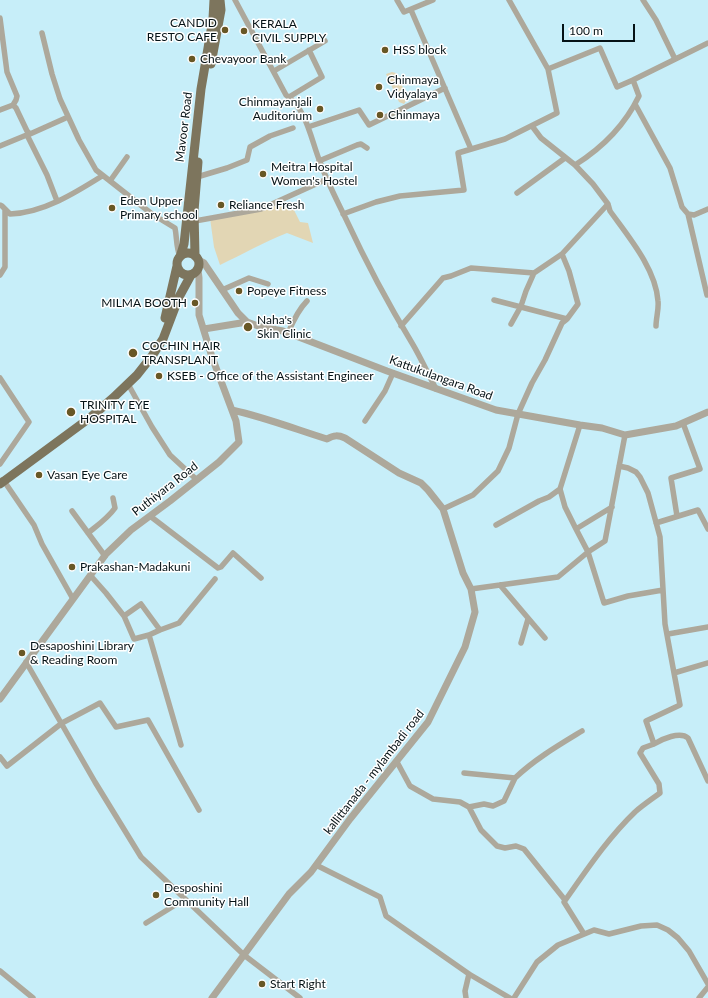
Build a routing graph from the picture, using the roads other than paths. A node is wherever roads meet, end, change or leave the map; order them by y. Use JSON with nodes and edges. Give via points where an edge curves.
{"nodes":[{"id":1,"x":214,"y":0,"type":"edge"},
{"id":2,"x":220,"y":0,"type":"edge"},
{"id":3,"x":235,"y":0,"type":"edge"},
{"id":4,"x":398,"y":0,"type":"edge"},
{"id":5,"x":433,"y":0,"type":"edge"},
{"id":6,"x":509,"y":0,"type":"edge"},
{"id":7,"x":643,"y":0,"type":"edge"},
{"id":8,"x":411,"y":10,"type":"junction"},
{"id":9,"x":0,"y":18,"type":"edge"},
{"id":10,"x":42,"y":33,"type":"dead end"},
{"id":11,"x":325,"y":41,"type":"dead end"},
{"id":12,"x":708,"y":43,"type":"edge"},
{"id":13,"x":309,"y":50,"type":"junction"},
{"id":14,"x":675,"y":59,"type":"junction"},
{"id":15,"x":548,"y":69,"type":"junction"},
{"id":16,"x":274,"y":71,"type":"junction"},
{"id":17,"x":634,"y":80,"type":"junction"},
{"id":18,"x":445,"y":88,"type":"junction"},
{"id":19,"x":289,"y":98,"type":"junction"},
{"id":20,"x":635,"y":104,"type":"junction"},
{"id":21,"x":13,"y":105,"type":"junction"},
{"id":22,"x":0,"y":110,"type":"edge"},
{"id":23,"x":68,"y":116,"type":"junction"},
{"id":24,"x":532,"y":126,"type":"junction"},
{"id":25,"x":308,"y":127,"type":"junction"},
{"id":26,"x":292,"y":128,"type":"dead end"},
{"id":27,"x":28,"y":134,"type":"junction"},
{"id":28,"x":0,"y":146,"type":"edge"},
{"id":29,"x":367,"y":148,"type":"dead end"},
{"id":30,"x":471,"y":149,"type":"junction"},
{"id":31,"x":126,"y":157,"type":"dead end"},
{"id":32,"x":565,"y":158,"type":"junction"},
{"id":33,"x":319,"y":161,"type":"junction"},
{"id":34,"x":575,"y":166,"type":"junction"},
{"id":35,"x":102,"y":176,"type":"junction"},
{"id":36,"x":197,"y":177,"type":"junction"},
{"id":37,"x":327,"y":179,"type":"junction"},
{"id":38,"x":110,"y":181,"type":"junction"},
{"id":39,"x":517,"y":193,"type":"dead end"},
{"id":40,"x":57,"y":201,"type":"junction"},
{"id":41,"x":608,"y":204,"type":"junction"},
{"id":42,"x":0,"y":206,"type":"edge"},
{"id":43,"x":5,"y":209,"type":"junction"},
{"id":44,"x":708,"y":209,"type":"edge"},
{"id":45,"x":343,"y":214,"type":"junction"},
{"id":46,"x":688,"y":214,"type":"junction"},
{"id":47,"x":195,"y":221,"type":"junction"},
{"id":48,"x":562,"y":254,"type":"junction"},
{"id":49,"x":196,"y":258,"type":"junction"},
{"id":50,"x":179,"y":261,"type":"junction"},
{"id":51,"x":194,"y":272,"type":"junction"},
{"id":52,"x":534,"y":273,"type":"junction"},
{"id":53,"x":0,"y":275,"type":"edge"},
{"id":54,"x":268,"y":284,"type":"dead end"},
{"id":55,"x":222,"y":290,"type":"junction"},
{"id":56,"x":707,"y":295,"type":"dead end"},
{"id":57,"x":494,"y":300,"type":"dead end"},
{"id":58,"x":307,"y":301,"type":"dead end"},
{"id":59,"x":521,"y":306,"type":"junction"},
{"id":60,"x":567,"y":319,"type":"junction"},
{"id":61,"x":247,"y":322,"type":"junction"},
{"id":62,"x":511,"y":324,"type":"dead end"},
{"id":63,"x":401,"y":326,"type":"junction"},
{"id":64,"x":656,"y":326,"type":"dead end"},
{"id":65,"x":204,"y":329,"type":"junction"},
{"id":66,"x":288,"y":333,"type":"junction"},
{"id":67,"x":393,"y":373,"type":"junction"},
{"id":68,"x":0,"y":378,"type":"edge"},
{"id":69,"x":128,"y":384,"type":"junction"},
{"id":70,"x":436,"y":389,"type":"junction"},
{"id":71,"x":232,"y":410,"type":"junction"},
{"id":72,"x":708,"y":412,"type":"edge"},
{"id":73,"x":518,"y":414,"type":"junction"},
{"id":74,"x":366,"y":421,"type":"dead end"},
{"id":75,"x":683,"y":423,"type":"junction"},
{"id":76,"x":580,"y":425,"type":"junction"},
{"id":77,"x":625,"y":435,"type":"junction"},
{"id":78,"x":2,"y":455,"type":"edge"},
{"id":79,"x":0,"y":464,"type":"edge"},
{"id":80,"x":619,"y":466,"type":"junction"},
{"id":81,"x":197,"y":480,"type":"junction"},
{"id":82,"x":1,"y":481,"type":"edge"},
{"id":83,"x":560,"y":489,"type":"junction"},
{"id":84,"x":113,"y":498,"type":"dead end"},
{"id":85,"x":612,"y":507,"type":"junction"},
{"id":86,"x":443,"y":509,"type":"junction"},
{"id":87,"x":72,"y":511,"type":"dead end"},
{"id":88,"x":150,"y":516,"type":"junction"},
{"id":89,"x":677,"y":516,"type":"junction"},
{"id":90,"x":656,"y":522,"type":"junction"},
{"id":91,"x":496,"y":524,"type":"dead end"},
{"id":92,"x":576,"y":529,"type":"junction"},
{"id":93,"x":708,"y":529,"type":"edge"},
{"id":94,"x":88,"y":533,"type":"junction"},
{"id":95,"x":588,"y":552,"type":"junction"},
{"id":96,"x":105,"y":556,"type":"junction"},
{"id":97,"x":90,"y":575,"type":"junction"},
{"id":98,"x":261,"y":578,"type":"dead end"},
{"id":99,"x":215,"y":580,"type":"dead end"},
{"id":100,"x":500,"y":585,"type":"junction"},
{"id":101,"x":471,"y":589,"type":"junction"},
{"id":102,"x":663,"y":590,"type":"junction"},
{"id":103,"x":73,"y":599,"type":"junction"},
{"id":104,"x":124,"y":616,"type":"junction"},
{"id":105,"x":528,"y":619,"type":"junction"},
{"id":106,"x":708,"y":628,"type":"edge"},
{"id":107,"x":160,"y":630,"type":"junction"},
{"id":108,"x":149,"y":634,"type":"junction"},
{"id":109,"x":668,"y":634,"type":"junction"},
{"id":110,"x":545,"y":638,"type":"dead end"},
{"id":111,"x":521,"y":643,"type":"dead end"},
{"id":112,"x":26,"y":662,"type":"junction"},
{"id":113,"x":708,"y":663,"type":"edge"},
{"id":114,"x":674,"y":673,"type":"junction"},
{"id":115,"x":0,"y":699,"type":"edge"},
{"id":116,"x":62,"y":723,"type":"junction"},
{"id":117,"x":582,"y":731,"type":"dead end"},
{"id":118,"x":654,"y":744,"type":"junction"},
{"id":119,"x":181,"y":745,"type":"dead end"},
{"id":120,"x":0,"y":757,"type":"edge"},
{"id":121,"x":396,"y":762,"type":"junction"},
{"id":122,"x":464,"y":773,"type":"dead end"},
{"id":123,"x":516,"y":778,"type":"junction"},
{"id":124,"x":708,"y":781,"type":"edge"},
{"id":125,"x":470,"y":807,"type":"junction"},
{"id":126,"x":199,"y":810,"type":"dead end"},
{"id":127,"x":316,"y":865,"type":"junction"},
{"id":128,"x":185,"y":899,"type":"junction"},
{"id":129,"x":565,"y":900,"type":"junction"},
{"id":130,"x":146,"y":923,"type":"dead end"},
{"id":131,"x":584,"y":934,"type":"junction"},
{"id":132,"x":244,"y":955,"type":"junction"},
{"id":133,"x":0,"y":971,"type":"edge"},
{"id":134,"x":469,"y":974,"type":"junction"},
{"id":135,"x":708,"y":984,"type":"edge"},
{"id":136,"x":708,"y":987,"type":"edge"},
{"id":137,"x":465,"y":997,"type":"edge"},
{"id":138,"x":33,"y":998,"type":"edge"},
{"id":139,"x":212,"y":998,"type":"edge"},
{"id":140,"x":300,"y":998,"type":"edge"},
{"id":141,"x":510,"y":998,"type":"edge"},
{"id":142,"x":514,"y":998,"type":"edge"},
{"id":143,"x":699,"y":998,"type":"edge"}],
"edges":[{"from":1,"to":50,"type":"main road","name":"Mavoor Road","via":[[201,89],[184,244]]},
{"from":2,"to":36,"type":"main road","name":"Mavoor Road","via":[[221,10],[203,116]]},
{"from":3,"to":16,"type":"street"},
{"from":4,"to":8,"type":"street","via":[[404,12]]},
{"from":5,"to":8,"type":"street"},
{"from":6,"to":15,"type":"street"},
{"from":7,"to":14,"type":"street"},
{"from":8,"to":18,"type":"street"},
{"from":9,"to":21,"type":"street","via":[[7,72],[17,96]]},
{"from":10,"to":23,"type":"street","via":[[57,91]]},
{"from":11,"to":13,"type":"street"},
{"from":12,"to":14,"type":"street"},
{"from":13,"to":16,"type":"street"},
{"from":13,"to":19,"type":"street","via":[[322,76]]},
{"from":14,"to":17,"type":"street"},
{"from":15,"to":17,"type":"street","via":[[600,48],[617,87]]},
{"from":15,"to":24,"type":"street","via":[[557,113]]},
{"from":16,"to":19,"type":"street"},
{"from":17,"to":20,"type":"street","via":[[640,96]]},
{"from":18,"to":25,"type":"street","via":[[369,125],[358,110]]},
{"from":18,"to":30,"type":"street"},
{"from":19,"to":25,"type":"street"},
{"from":20,"to":34,"type":"street","via":[[612,136],[598,150]]},
{"from":20,"to":46,"type":"street","via":[[670,168],[682,207]]},
{"from":21,"to":22,"type":"street"},
{"from":21,"to":27,"type":"street"},
{"from":23,"to":27,"type":"street"},
{"from":23,"to":35,"type":"street","via":[[96,170]]},
{"from":24,"to":30,"type":"street","via":[[505,139]]},
{"from":24,"to":32,"type":"street","via":[[541,138]]},
{"from":25,"to":33,"type":"street"},
{"from":26,"to":36,"type":"street","via":[[250,147],[247,160]]},
{"from":27,"to":28,"type":"street"},
{"from":27,"to":40,"type":"street"},
{"from":29,"to":33,"type":"street","via":[[361,144],[357,145]]},
{"from":30,"to":45,"type":"street","via":[[458,153],[464,190],[400,196]]},
{"from":31,"to":38,"type":"street"},
{"from":32,"to":34,"type":"street"},
{"from":32,"to":39,"type":"street"},
{"from":33,"to":37,"type":"street"},
{"from":34,"to":41,"type":"street"},
{"from":35,"to":38,"type":"street"},
{"from":35,"to":40,"type":"street"},
{"from":36,"to":47,"type":"main road","name":"Mavoor Road"},
{"from":37,"to":45,"type":"street"},
{"from":37,"to":47,"type":"street","via":[[261,209]]},
{"from":38,"to":50,"type":"street","via":[[152,214],[175,228]]},
{"from":40,"to":43,"type":"street","via":[[15,214],[10,214]]},
{"from":41,"to":48,"type":"street"},
{"from":41,"to":64,"type":"street","via":[[610,211],[646,264],[654,283],[658,301]]},
{"from":42,"to":43,"type":"street"},
{"from":43,"to":53,"type":"street","via":[[5,267]]},
{"from":44,"to":46,"type":"street"},
{"from":45,"to":63,"type":"street"},
{"from":46,"to":56,"type":"street"},
{"from":47,"to":49,"type":"main road","name":"Mavoor Road"},
{"from":48,"to":52,"type":"street"},
{"from":48,"to":60,"type":"street","via":[[570,271],[578,304]]},
{"from":49,"to":50,"type":"main road","via":[[187,253]]},
{"from":49,"to":51,"type":"main road","name":"Mavoor Road","via":[[199,264]]},
{"from":49,"to":55,"type":"street","via":[[204,263]]},
{"from":50,"to":51,"type":"main road","via":[[179,271],[183,274]]},
{"from":50,"to":82,"type":"main road","name":"Mavoor Road","via":[[162,330],[148,353],[99,403]]},
{"from":51,"to":65,"type":"street","name":"Puthiyara Road","via":[[200,278],[199,315]]},
{"from":51,"to":69,"type":"main road","via":[[178,297],[163,339]]},
{"from":52,"to":59,"type":"street"},
{"from":52,"to":63,"type":"street","via":[[471,268],[443,278]]},
{"from":54,"to":55,"type":"street","via":[[249,278]]},
{"from":55,"to":61,"type":"street"},
{"from":57,"to":59,"type":"street"},
{"from":58,"to":66,"type":"street"},
{"from":59,"to":60,"type":"street"},
{"from":59,"to":62,"type":"street"},
{"from":60,"to":73,"type":"street","via":[[562,323]]},
{"from":61,"to":65,"type":"street"},
{"from":61,"to":66,"type":"street","name":"Kattukulangara Road"},
{"from":63,"to":70,"type":"street"},
{"from":65,"to":71,"type":"street","name":"Puthiyara Road"},
{"from":66,"to":67,"type":"street","name":"Kattukulangara Road"},
{"from":67,"to":70,"type":"street","name":"Kattukulangara Road"},
{"from":67,"to":74,"type":"street"},
{"from":68,"to":78,"type":"street","via":[[29,422]]},
{"from":69,"to":81,"type":"street","via":[[170,455]]},
{"from":69,"to":82,"type":"main road","via":[[91,417]]},
{"from":70,"to":73,"type":"street","name":"Kattukulangara Road","via":[[496,410]]},
{"from":71,"to":81,"type":"street","name":"Puthiyara Road","via":[[239,442]]},
{"from":71,"to":86,"type":"street","name":"kallittanada - mylambadi road","via":[[327,439],[338,435],[345,438],[399,473],[421,483]]},
{"from":72,"to":75,"type":"street","name":"Kattukulangara Road"},
{"from":73,"to":76,"type":"street","name":"Kattukulangara Road"},
{"from":73,"to":86,"type":"street","via":[[509,448],[498,471],[473,495]]},
{"from":75,"to":77,"type":"street","name":"Kattukulangara Road"},
{"from":75,"to":89,"type":"street","via":[[700,469],[670,478]]},
{"from":76,"to":77,"type":"street","name":"Kattukulangara Road"},
{"from":76,"to":83,"type":"street"},
{"from":77,"to":80,"type":"street"},
{"from":78,"to":79,"type":"street"},
{"from":80,"to":85,"type":"street"},
{"from":80,"to":90,"type":"street","via":[[636,472],[640,477],[648,493]]},
{"from":81,"to":88,"type":"street","name":"Puthiyara Road"},
{"from":82,"to":103,"type":"street","via":[[34,525]]},
{"from":83,"to":91,"type":"street"},
{"from":83,"to":92,"type":"street","via":[[565,507]]},
{"from":84,"to":94,"type":"street","via":[[115,508]]},
{"from":85,"to":92,"type":"street"},
{"from":85,"to":95,"type":"street","via":[[605,541]]},
{"from":86,"to":101,"type":"street","name":"kallittanada - mylambadi road","via":[[463,573]]},
{"from":87,"to":94,"type":"street"},
{"from":88,"to":96,"type":"street","name":"Puthiyara Road","via":[[131,530]]},
{"from":88,"to":98,"type":"street","via":[[218,568],[233,553]]},
{"from":89,"to":90,"type":"street"},
{"from":89,"to":93,"type":"street","via":[[698,510]]},
{"from":90,"to":102,"type":"street","via":[[660,537]]},
{"from":92,"to":95,"type":"street"},
{"from":94,"to":96,"type":"street"},
{"from":95,"to":100,"type":"street","via":[[558,577]]},
{"from":95,"to":102,"type":"street","via":[[604,603]]},
{"from":96,"to":97,"type":"street","name":"Puthiyara Road"},
{"from":97,"to":103,"type":"street","name":"Puthiyara Road"},
{"from":97,"to":104,"type":"street"},
{"from":99,"to":107,"type":"street","via":[[179,623]]},
{"from":100,"to":101,"type":"street"},
{"from":100,"to":105,"type":"street"},
{"from":101,"to":121,"type":"street","name":"kallittanada - mylambadi road","via":[[475,612],[465,647],[428,722]]},
{"from":102,"to":109,"type":"street"},
{"from":103,"to":112,"type":"street","name":"Puthiyara Road"},
{"from":104,"to":107,"type":"street","via":[[141,604]]},
{"from":104,"to":108,"type":"street","via":[[134,639]]},
{"from":105,"to":110,"type":"street"},
{"from":105,"to":111,"type":"street"},
{"from":106,"to":109,"type":"street"},
{"from":107,"to":108,"type":"street"},
{"from":108,"to":119,"type":"street"},
{"from":109,"to":114,"type":"street"},
{"from":112,"to":115,"type":"street","name":"Puthiyara Road"},
{"from":112,"to":116,"type":"street"},
{"from":113,"to":114,"type":"street"},
{"from":114,"to":118,"type":"street","via":[[680,705],[646,721]]},
{"from":116,"to":120,"type":"street","via":[[7,766]]},
{"from":116,"to":126,"type":"street","via":[[100,703],[116,728],[148,720]]},
{"from":116,"to":128,"type":"street","via":[[141,857]]},
{"from":117,"to":123,"type":"street"},
{"from":118,"to":124,"type":"street","via":[[670,737],[683,735],[688,738]]},
{"from":118,"to":129,"type":"street","via":[[643,748],[640,753],[659,784],[660,793],[636,812],[603,847]]},
{"from":121,"to":125,"type":"street","via":[[410,786],[434,799],[460,802]]},
{"from":121,"to":127,"type":"street","name":"kallittanada - mylambadi road"},
{"from":122,"to":123,"type":"street"},
{"from":123,"to":125,"type":"street","via":[[504,801],[493,806],[484,804]]},
{"from":125,"to":129,"type":"street","via":[[481,830],[497,846],[516,846],[524,849]]},
{"from":127,"to":132,"type":"street","name":"kallittanada - mylambadi road","via":[[289,894]]},
{"from":127,"to":134,"type":"street","via":[[380,896],[386,916]]},
{"from":128,"to":130,"type":"street"},
{"from":128,"to":132,"type":"street"},
{"from":129,"to":131,"type":"street"},
{"from":131,"to":135,"type":"street","via":[[594,930],[609,934],[656,925],[678,938],[689,951]]},
{"from":131,"to":142,"type":"street","via":[[558,945],[537,962]]},
{"from":132,"to":139,"type":"street","name":"kallittanada - mylambadi road"},
{"from":132,"to":140,"type":"street"},
{"from":133,"to":138,"type":"street"},
{"from":134,"to":137,"type":"street"},
{"from":134,"to":141,"type":"street"},
{"from":136,"to":143,"type":"street"}]}
